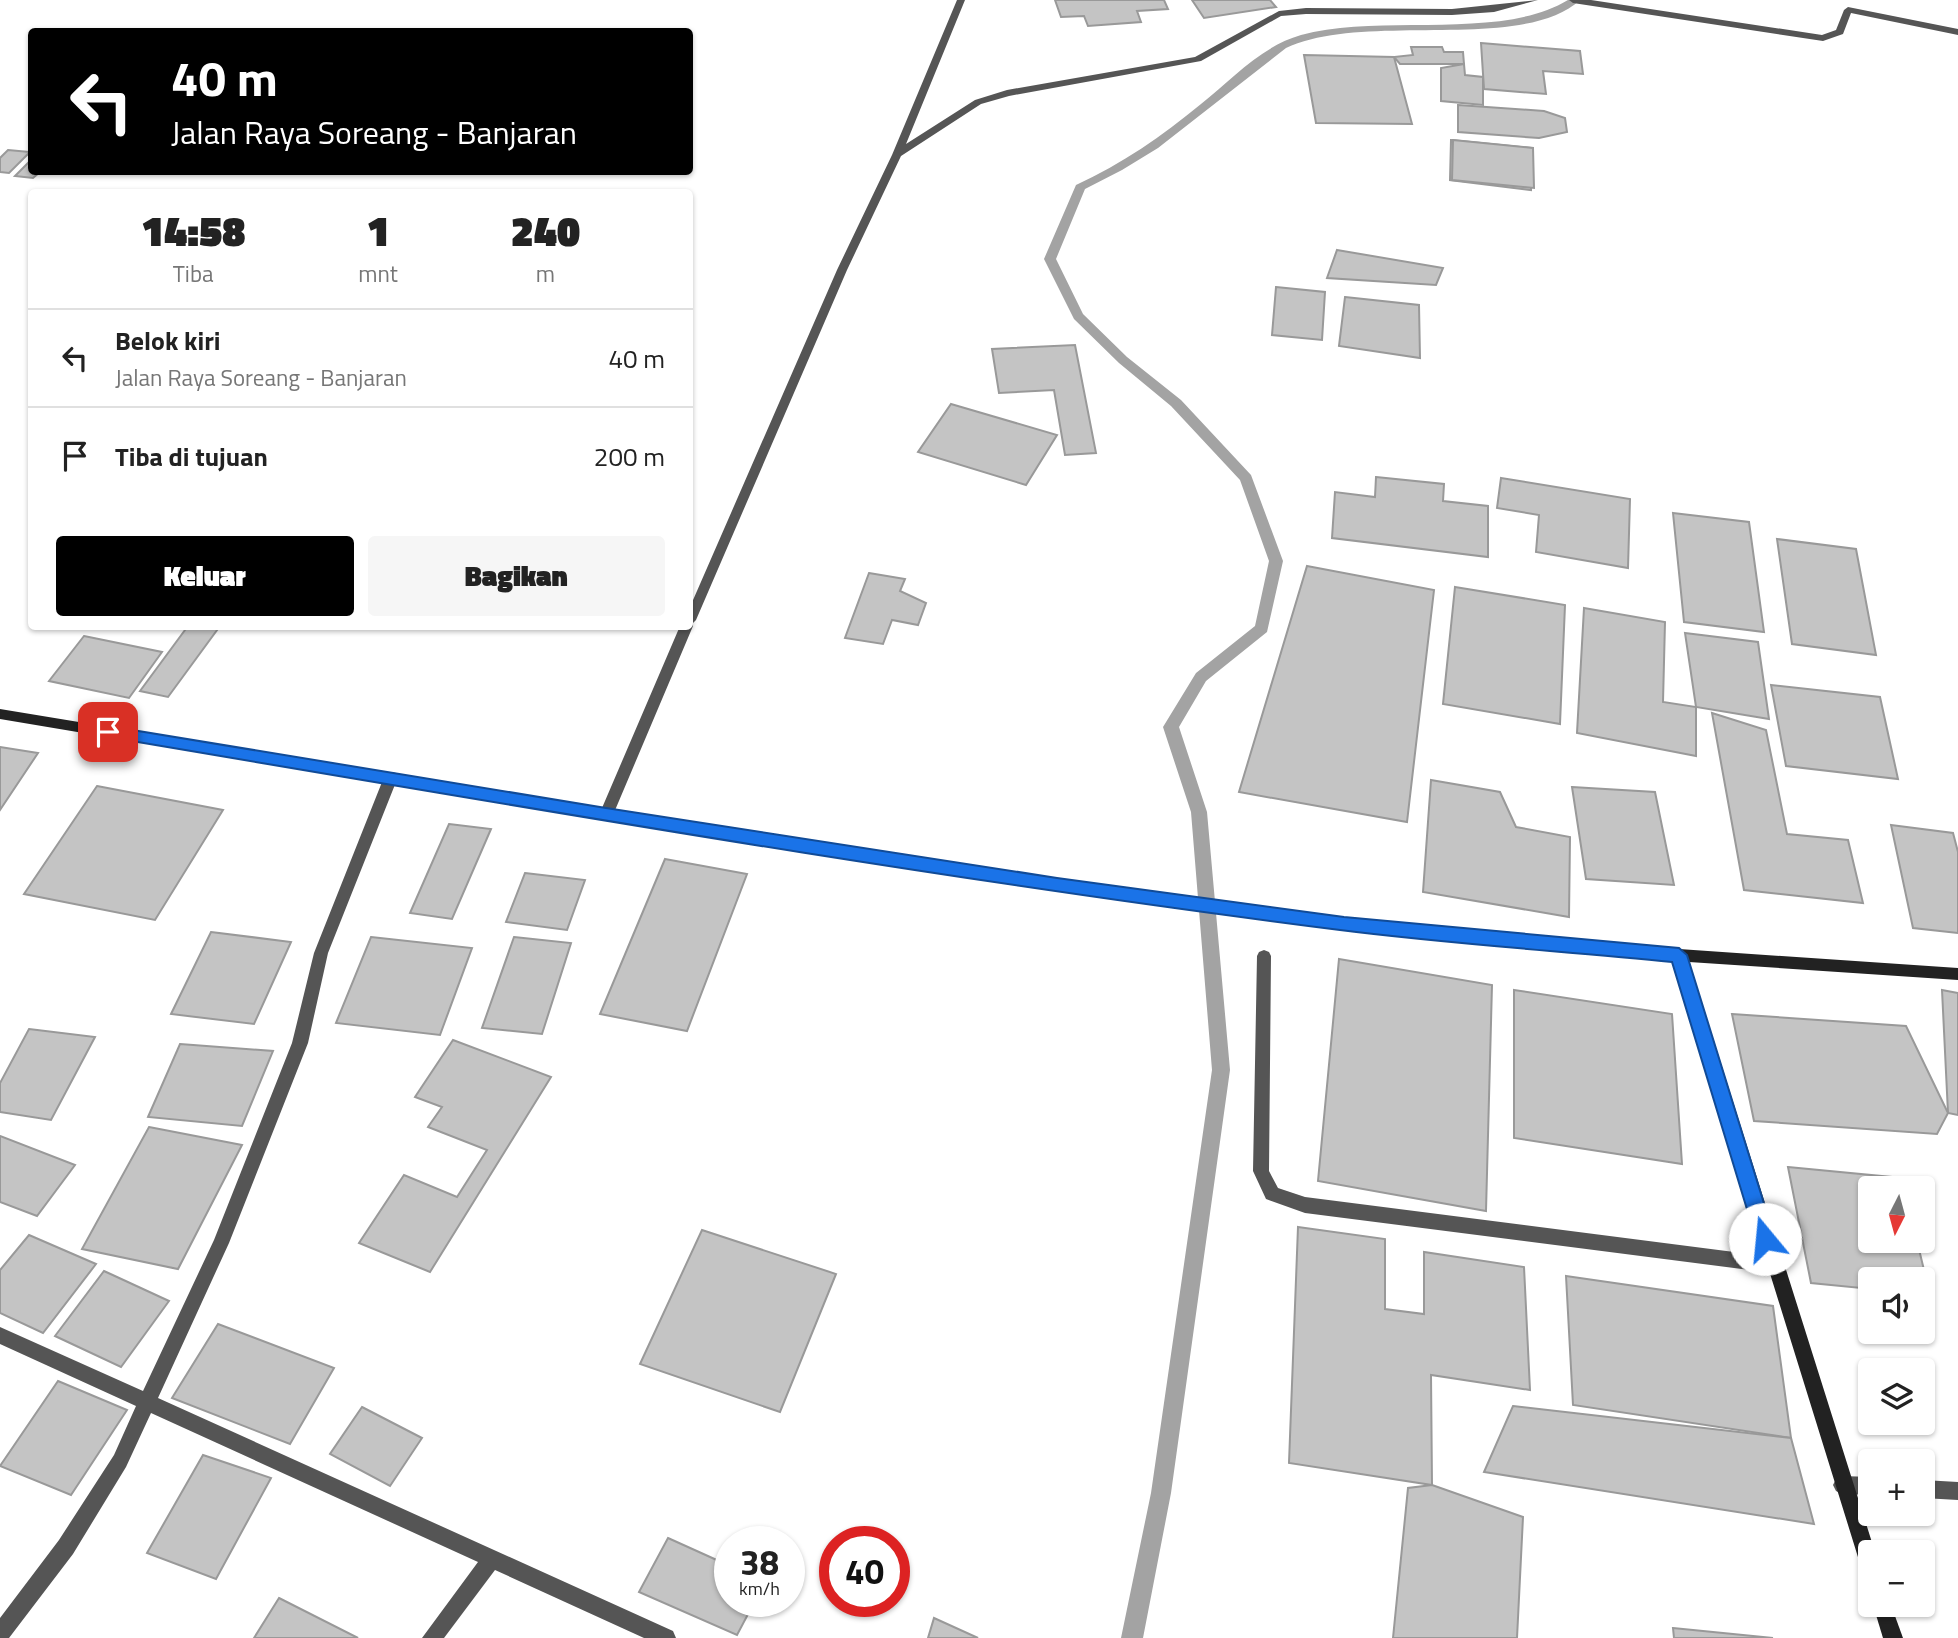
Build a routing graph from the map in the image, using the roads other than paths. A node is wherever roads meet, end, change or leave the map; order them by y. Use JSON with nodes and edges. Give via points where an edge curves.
{"nodes":[{"id":1,"x":961,"y":0,"type":"edge"},
{"id":2,"x":1534,"y":0,"type":"edge"},
{"id":3,"x":1573,"y":0,"type":"edge"},
{"id":4,"x":1849,"y":5,"type":"edge"},
{"id":5,"x":1958,"y":32,"type":"edge"},
{"id":6,"x":897,"y":155,"type":"junction"},
{"id":7,"x":693,"y":613,"type":"edge"},
{"id":8,"x":685,"y":630,"type":"edge"},
{"id":9,"x":0,"y":714,"type":"edge"},
{"id":10,"x":391,"y":777,"type":"junction"},
{"id":11,"x":606,"y":814,"type":"junction"},
{"id":12,"x":1679,"y":955,"type":"junction"},
{"id":13,"x":1265,"y":956,"type":"dead end"},
{"id":14,"x":1958,"y":974,"type":"edge"},
{"id":15,"x":1773,"y":1265,"type":"junction"},
{"id":16,"x":0,"y":1335,"type":"edge"},
{"id":17,"x":144,"y":1403,"type":"junction"},
{"id":18,"x":1842,"y":1485,"type":"junction"},
{"id":19,"x":1858,"y":1486,"type":"edge"},
{"id":20,"x":1935,"y":1490,"type":"edge"},
{"id":21,"x":1958,"y":1491,"type":"edge"},
{"id":22,"x":1861,"y":1540,"type":"edge"},
{"id":23,"x":491,"y":1560,"type":"junction"},
{"id":24,"x":1886,"y":1617,"type":"edge"},
{"id":25,"x":0,"y":1634,"type":"edge"},
{"id":26,"x":432,"y":1638,"type":"edge"},
{"id":27,"x":666,"y":1638,"type":"edge"},
{"id":28,"x":1894,"y":1638,"type":"edge"}],
"edges":[{"from":1,"to":6,"type":"street"},
{"from":2,"to":6,"type":"street","via":[[1494,9],[1279,14],[1198,59],[978,102]]},
{"from":3,"to":4,"type":"street","via":[[1823,38],[1840,32]]},
{"from":4,"to":5,"type":"street"},
{"from":6,"to":7,"type":"street"},
{"from":8,"to":11,"type":"street"},
{"from":9,"to":10,"type":"main road"},
{"from":10,"to":11,"type":"main road"},
{"from":10,"to":17,"type":"street","via":[[321,953],[300,1043],[221,1243]]},
{"from":11,"to":12,"type":"main road","via":[[1344,924]]},
{"from":12,"to":14,"type":"main road"},
{"from":12,"to":15,"type":"main road"},
{"from":13,"to":15,"type":"street","via":[[1261,1171],[1272,1194],[1305,1205]]},
{"from":15,"to":18,"type":"main road"},
{"from":16,"to":17,"type":"street"},
{"from":17,"to":23,"type":"street"},
{"from":17,"to":25,"type":"street","via":[[120,1461],[66,1547]]},
{"from":18,"to":19,"type":"street"},
{"from":18,"to":22,"type":"main road"},
{"from":20,"to":21,"type":"street"},
{"from":23,"to":26,"type":"street"},
{"from":23,"to":27,"type":"street"},
{"from":24,"to":28,"type":"main road"}]}
